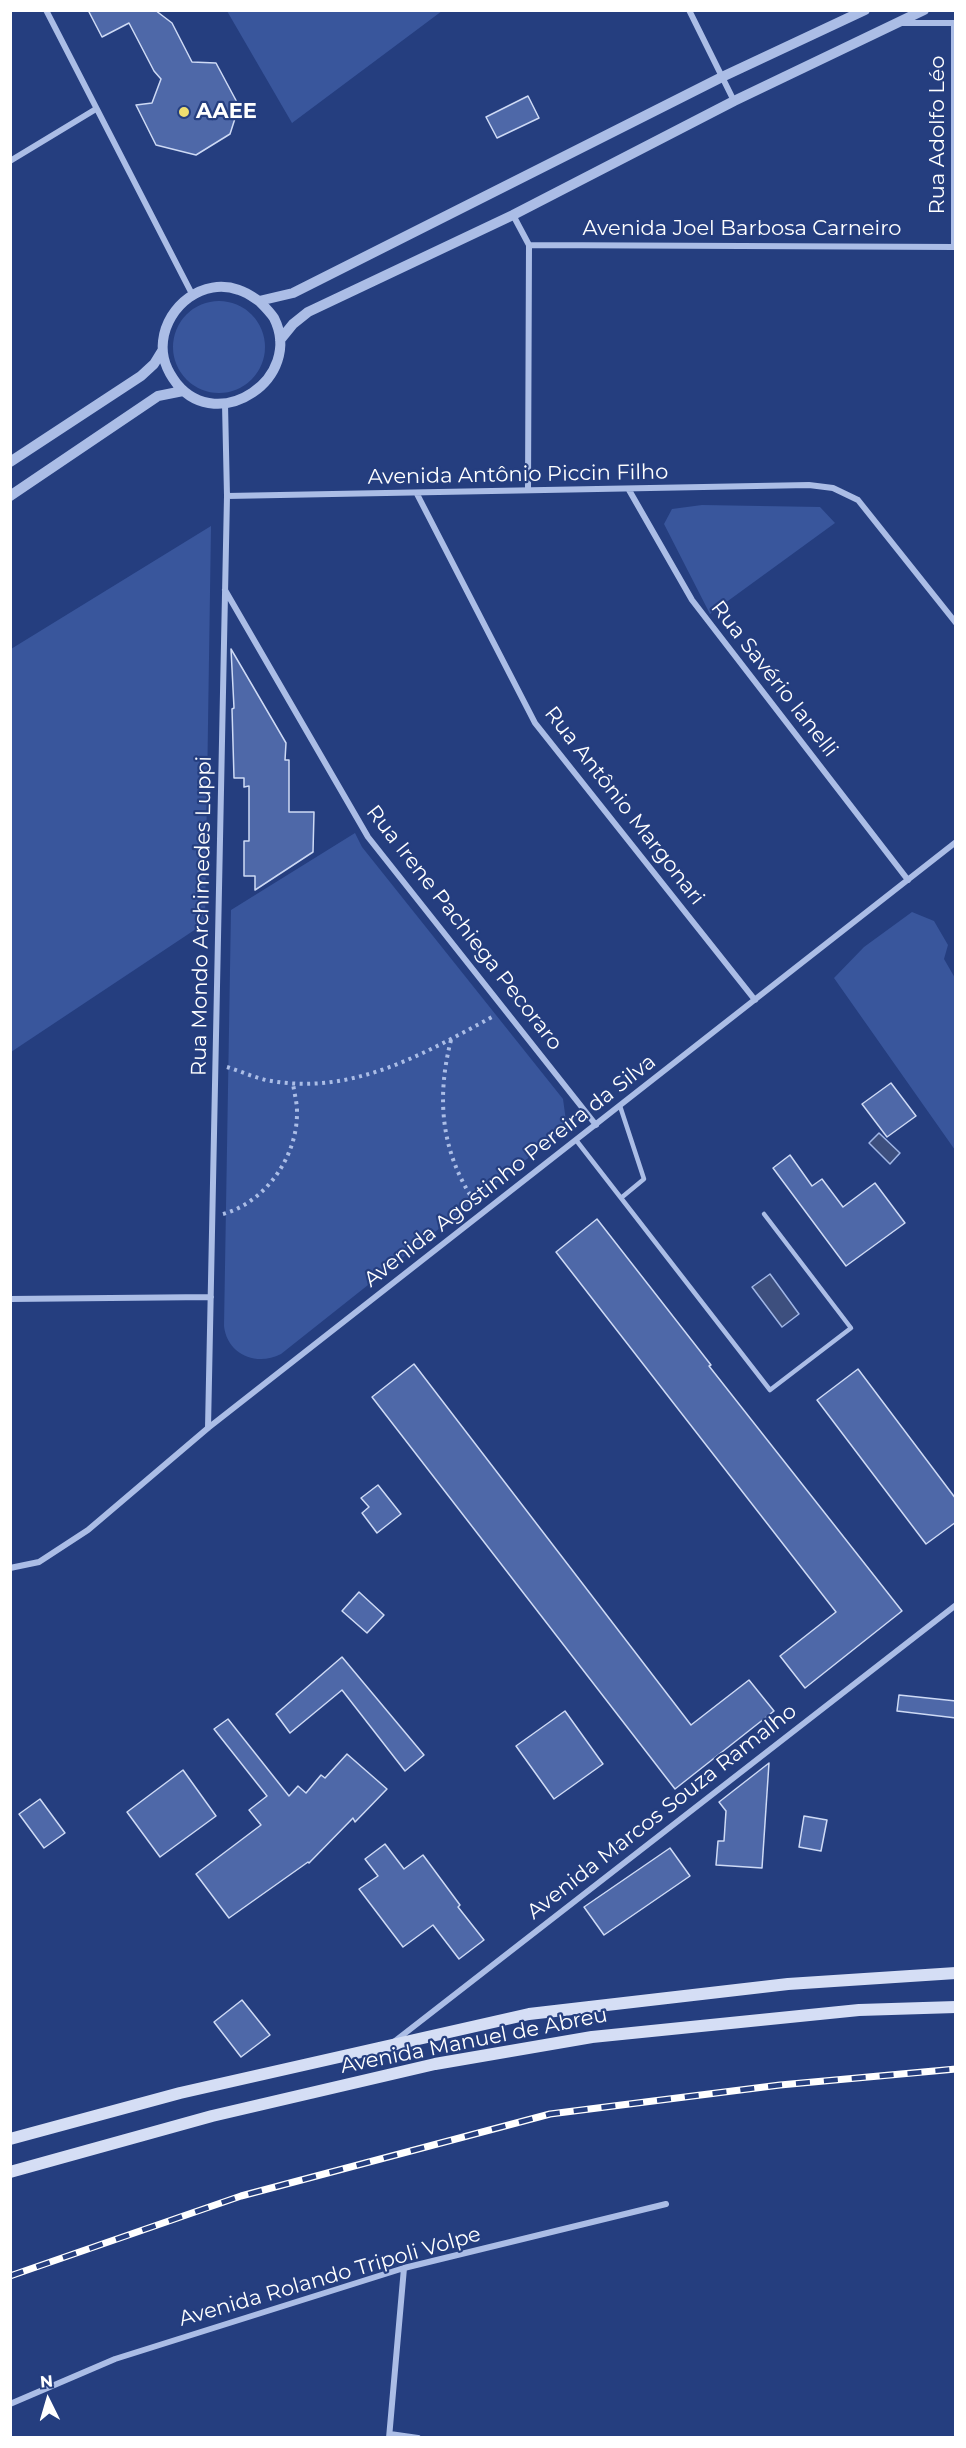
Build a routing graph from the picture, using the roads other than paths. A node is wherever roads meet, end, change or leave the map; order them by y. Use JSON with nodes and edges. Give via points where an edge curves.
{"nodes":[{"id":1,"x":46,"y":10,"type":"edge"},
{"id":2,"x":689,"y":10,"type":"edge"},
{"id":3,"x":865,"y":10,"type":"edge"},
{"id":4,"x":924,"y":10,"type":"edge"},
{"id":5,"x":899,"y":23,"type":"junction"},
{"id":6,"x":955,"y":23,"type":"edge"},
{"id":7,"x":722,"y":77,"type":"junction"},
{"id":8,"x":734,"y":100,"type":"junction"},
{"id":9,"x":96,"y":109,"type":"junction"},
{"id":10,"x":10,"y":161,"type":"edge"},
{"id":11,"x":513,"y":215,"type":"junction"},
{"id":12,"x":529,"y":245,"type":"junction"},
{"id":13,"x":954,"y":247,"type":"edge"},
{"id":14,"x":192,"y":294,"type":"junction"},
{"id":15,"x":259,"y":301,"type":"junction"},
{"id":16,"x":280,"y":340,"type":"junction"},
{"id":17,"x":162,"y":351,"type":"junction"},
{"id":18,"x":183,"y":391,"type":"junction"},
{"id":19,"x":225,"y":404,"type":"junction"},
{"id":20,"x":10,"y":462,"type":"edge"},
{"id":21,"x":528,"y":490,"type":"junction"},
{"id":22,"x":629,"y":490,"type":"junction"},
{"id":23,"x":417,"y":494,"type":"junction"},
{"id":24,"x":10,"y":496,"type":"edge"},
{"id":25,"x":227,"y":496,"type":"junction"},
{"id":26,"x":225,"y":590,"type":"junction"},
{"id":27,"x":956,"y":623,"type":"edge"},
{"id":28,"x":956,"y":842,"type":"edge"},
{"id":29,"x":908,"y":880,"type":"junction"},
{"id":30,"x":755,"y":1000,"type":"junction"},
{"id":31,"x":620,"y":1106,"type":"junction"},
{"id":32,"x":596,"y":1125,"type":"junction"},
{"id":33,"x":576,"y":1140,"type":"junction"},
{"id":34,"x":621,"y":1198,"type":"junction"},
{"id":35,"x":764,"y":1214,"type":"dead end"},
{"id":36,"x":211,"y":1297,"type":"junction"},
{"id":37,"x":10,"y":1299,"type":"edge"},
{"id":38,"x":208,"y":1428,"type":"junction"},
{"id":39,"x":10,"y":1568,"type":"edge"},
{"id":40,"x":956,"y":1605,"type":"edge"},
{"id":41,"x":956,"y":1972,"type":"edge"},
{"id":42,"x":956,"y":2007,"type":"edge"},
{"id":43,"x":390,"y":2045,"type":"junction"},
{"id":44,"x":10,"y":2139,"type":"edge"},
{"id":45,"x":10,"y":2172,"type":"edge"},
{"id":46,"x":666,"y":2204,"type":"dead end"},
{"id":47,"x":404,"y":2268,"type":"junction"},
{"id":48,"x":10,"y":2404,"type":"edge"},
{"id":49,"x":390,"y":2436,"type":"edge"},
{"id":50,"x":417,"y":2438,"type":"edge"}],
"edges":[{"from":1,"to":9,"type":"street"},
{"from":2,"to":7,"type":"street"},
{"from":3,"to":7,"type":"street"},
{"from":4,"to":5,"type":"street"},
{"from":5,"to":6,"type":"street"},
{"from":5,"to":8,"type":"street"},
{"from":6,"to":13,"type":"street","name":"Rua Adolfo Léo"},
{"from":7,"to":8,"type":"street"},
{"from":7,"to":15,"type":"street","via":[[293,293]]},
{"from":8,"to":11,"type":"street"},
{"from":9,"to":10,"type":"street"},
{"from":9,"to":14,"type":"street"},
{"from":11,"to":12,"type":"street"},
{"from":11,"to":16,"type":"street","via":[[308,312]]},
{"from":12,"to":13,"type":"street","name":"Avenida Joel Barbosa Carneiro"},
{"from":12,"to":21,"type":"street"},
{"from":14,"to":15,"type":"street","via":[[215,287],[238,289]]},
{"from":14,"to":17,"type":"street","via":[[175,309],[164,328]]},
{"from":15,"to":16,"type":"street","via":[[274,318]]},
{"from":16,"to":19,"type":"street","via":[[278,363],[266,384],[248,398]]},
{"from":17,"to":18,"type":"street","via":[[168,373]]},
{"from":17,"to":20,"type":"street","via":[[141,376]]},
{"from":18,"to":19,"type":"street","via":[[203,402]]},
{"from":18,"to":24,"type":"street","via":[[158,396]]},
{"from":19,"to":25,"type":"street","name":"Rua Mondo Archimedes Luppi"},
{"from":21,"to":22,"type":"street","name":"Avenida Antônio Piccin Filho"},
{"from":21,"to":23,"type":"street","name":"Avenida Antônio Piccin Filho"},
{"from":22,"to":27,"type":"street","name":"Avenida Antônio Piccin Filho","via":[[809,485],[833,488],[858,500]]},
{"from":22,"to":29,"type":"street","name":"Rua Savério Ianelli","via":[[692,600]]},
{"from":23,"to":25,"type":"street","name":"Avenida Antônio Piccin Filho"},
{"from":23,"to":30,"type":"street","name":"Rua Antônio Margonari","via":[[535,723]]},
{"from":25,"to":26,"type":"street","name":"Rua Mondo Archimedes Luppi"},
{"from":26,"to":32,"type":"street","name":"Rua Irene Pachiega Pecoraro","via":[[368,837]]},
{"from":26,"to":36,"type":"street","name":"Rua Mondo Archimedes Luppi"},
{"from":28,"to":29,"type":"street","name":"Avenida Agostinho Pereira da Silva"},
{"from":29,"to":30,"type":"street","name":"Avenida Agostinho Pereira da Silva"},
{"from":30,"to":31,"type":"street","name":"Avenida Agostinho Pereira da Silva"},
{"from":31,"to":32,"type":"street","name":"Avenida Agostinho Pereira da Silva"},
{"from":31,"to":34,"type":"lane","via":[[644,1179]]},
{"from":32,"to":33,"type":"street","name":"Avenida Agostinho Pereira da Silva"},
{"from":33,"to":34,"type":"lane"},
{"from":33,"to":38,"type":"street","name":"Avenida Agostinho Pereira da Silva"},
{"from":34,"to":35,"type":"lane","via":[[770,1390],[851,1328]]},
{"from":36,"to":37,"type":"street"},
{"from":36,"to":38,"type":"street","name":"Rua Mondo Archimedes Luppi"},
{"from":38,"to":39,"type":"street","name":"Avenida Agostinho Pereira da Silva","via":[[88,1530],[39,1562]]},
{"from":40,"to":43,"type":"street","name":"Avenida Marcos Souza Ramalho"},
{"from":41,"to":43,"type":"main road","name":"Avenida Manuel de Abreu","via":[[788,1984],[530,2014]]},
{"from":42,"to":45,"type":"main road","name":"Avenida Manuel de Abreu","via":[[860,2010],[604,2036],[435,2064],[212,2116]]},
{"from":43,"to":44,"type":"main road","name":"Avenida Manuel de Abreu","via":[[180,2093]]},
{"from":46,"to":47,"type":"street","name":"Avenida Rolando Tripoli Volpe"},
{"from":47,"to":48,"type":"street","name":"Avenida Rolando Tripoli Volpe","via":[[115,2359]]},
{"from":47,"to":49,"type":"street"},
{"from":49,"to":50,"type":"street"}]}
